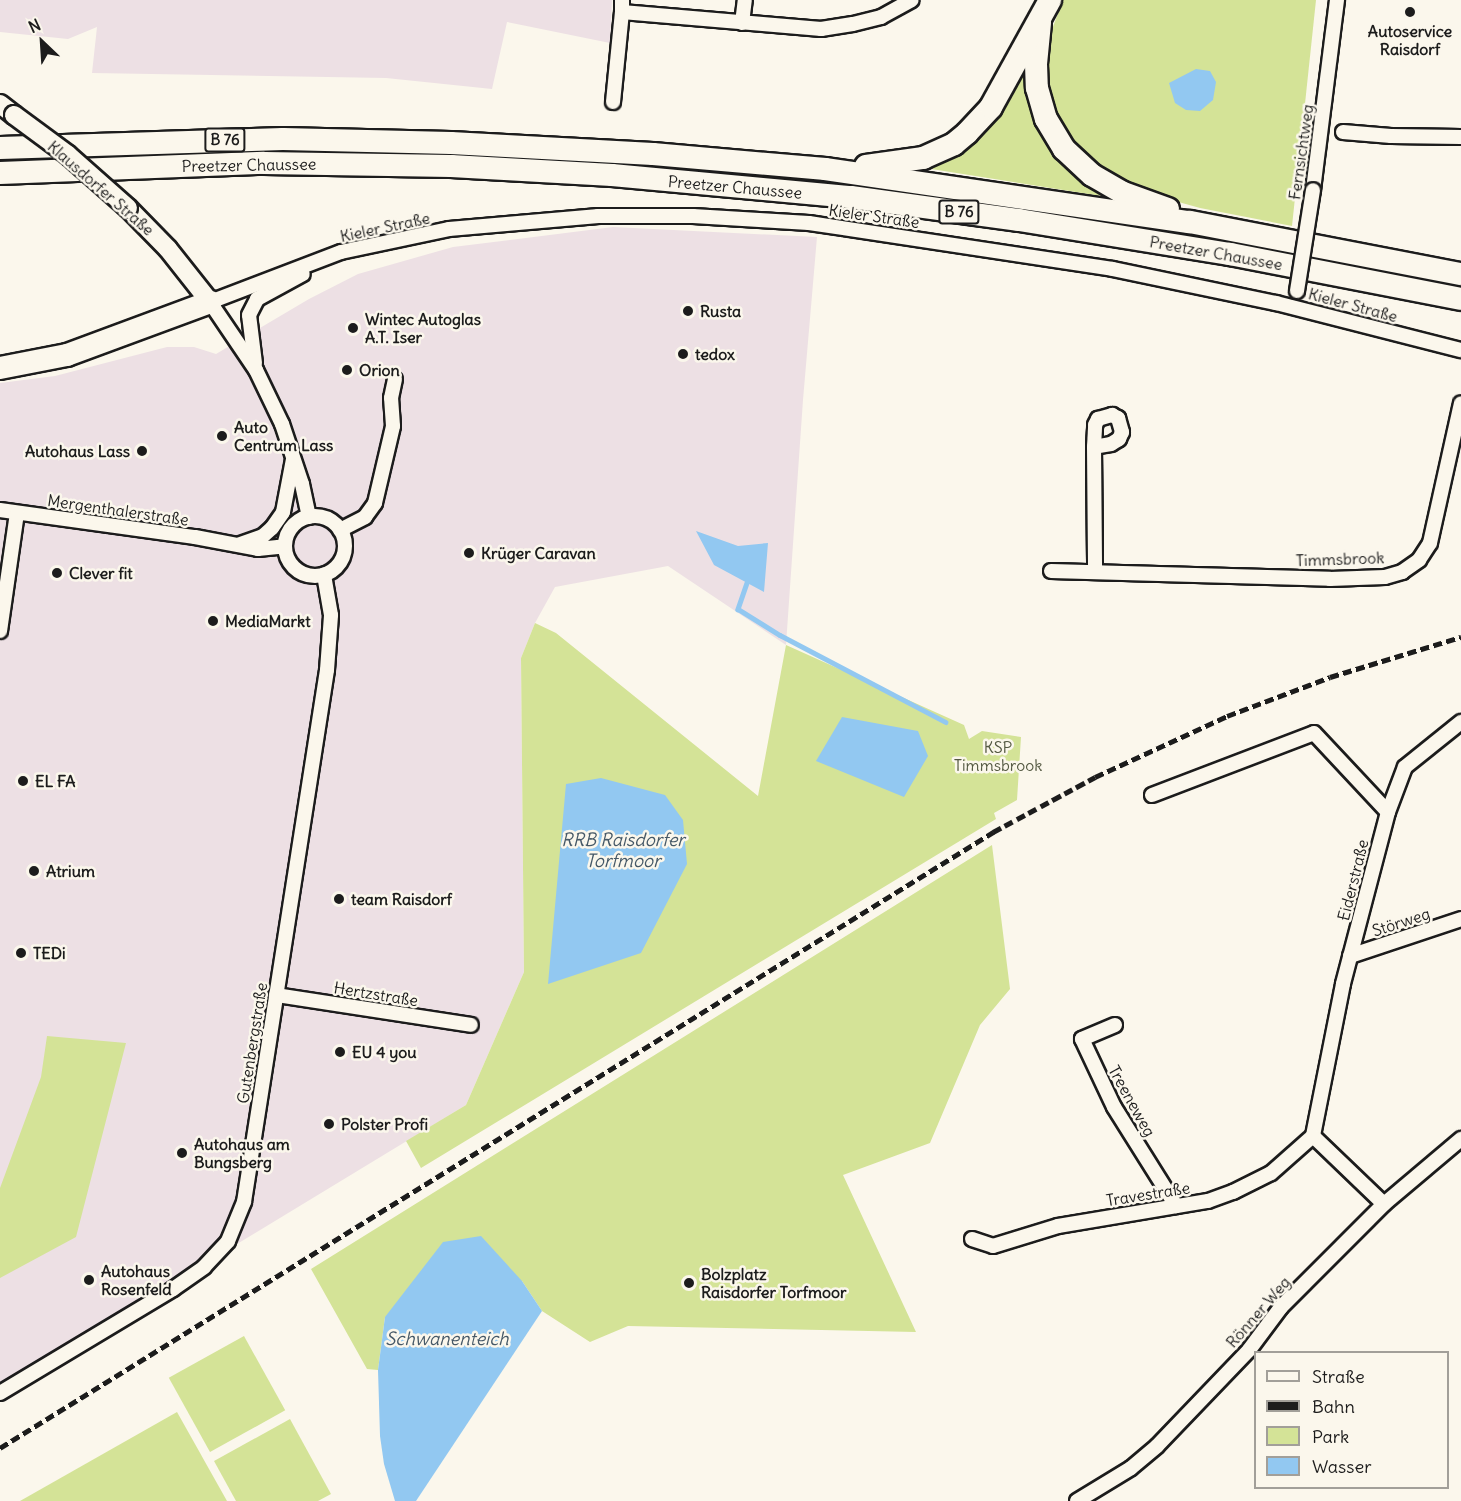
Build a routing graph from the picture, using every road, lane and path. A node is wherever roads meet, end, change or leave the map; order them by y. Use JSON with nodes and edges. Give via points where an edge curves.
{"nodes":[{"id":1,"x":745,"y":0,"type":"edge"},
{"id":2,"x":912,"y":0,"type":"edge"},
{"id":3,"x":1337,"y":0,"type":"edge"},
{"id":4,"x":622,"y":6,"type":"edge"},
{"id":5,"x":1046,"y":8,"type":"edge"},
{"id":6,"x":742,"y":23,"type":"junction"},
{"id":7,"x":614,"y":102,"type":"dead end"},
{"id":8,"x":7,"y":110,"type":"edge"},
{"id":9,"x":1343,"y":132,"type":"dead end"},
{"id":10,"x":1461,"y":137,"type":"edge"},
{"id":11,"x":0,"y":148,"type":"edge"},
{"id":12,"x":825,"y":169,"type":"junction"},
{"id":13,"x":56,"y":170,"type":"junction"},
{"id":14,"x":0,"y":173,"type":"edge"},
{"id":15,"x":0,"y":185,"type":"edge"},
{"id":16,"x":1190,"y":222,"type":"junction"},
{"id":17,"x":341,"y":252,"type":"junction"},
{"id":18,"x":1461,"y":274,"type":"edge"},
{"id":19,"x":1461,"y":299,"type":"edge"},
{"id":20,"x":210,"y":302,"type":"junction"},
{"id":21,"x":1296,"y":308,"type":"junction"},
{"id":22,"x":1461,"y":350,"type":"edge"},
{"id":23,"x":0,"y":368,"type":"edge"},
{"id":24,"x":256,"y":370,"type":"junction"},
{"id":25,"x":395,"y":379,"type":"dead end"},
{"id":26,"x":1461,"y":403,"type":"edge"},
{"id":27,"x":1094,"y":447,"type":"dead end"},
{"id":28,"x":293,"y":457,"type":"junction"},
{"id":29,"x":0,"y":510,"type":"edge"},
{"id":30,"x":17,"y":513,"type":"junction"},
{"id":31,"x":309,"y":517,"type":"junction"},
{"id":32,"x":340,"y":530,"type":"junction"},
{"id":33,"x":232,"y":545,"type":"junction"},
{"id":34,"x":285,"y":546,"type":"junction"},
{"id":35,"x":1051,"y":571,"type":"dead end"},
{"id":36,"x":1095,"y":571,"type":"junction"},
{"id":37,"x":324,"y":575,"type":"junction"},
{"id":38,"x":0,"y":631,"type":"edge"},
{"id":39,"x":1461,"y":722,"type":"edge"},
{"id":40,"x":1152,"y":795,"type":"dead end"},
{"id":41,"x":1388,"y":812,"type":"junction"},
{"id":42,"x":1461,"y":919,"type":"edge"},
{"id":43,"x":1350,"y":956,"type":"junction"},
{"id":44,"x":276,"y":995,"type":"junction"},
{"id":45,"x":471,"y":1025,"type":"dead end"},
{"id":46,"x":1115,"y":1025,"type":"dead end"},
{"id":47,"x":1313,"y":1136,"type":"junction"},
{"id":48,"x":1461,"y":1139,"type":"edge"},
{"id":49,"x":1384,"y":1204,"type":"junction"},
{"id":50,"x":1176,"y":1206,"type":"junction"},
{"id":51,"x":972,"y":1239,"type":"dead end"},
{"id":52,"x":0,"y":1393,"type":"edge"},
{"id":53,"x":1077,"y":1501,"type":"edge"}],
"edges":[{"from":1,"to":6,"type":"street"},
{"from":2,"to":6,"type":"street","via":[[880,17],[821,29]]},
{"from":3,"to":21,"type":"street","name":"Fernsichtweg","bridge":true},
{"from":4,"to":6,"type":"street"},
{"from":4,"to":7,"type":"street"},
{"from":5,"to":12,"type":"highway","number":"B 76","via":[[991,107],[954,144],[907,162]]},
{"from":5,"to":16,"type":"highway","number":"B 76","via":[[1037,50],[1037,88],[1046,119],[1064,149],[1092,175],[1120,192],[1173,210]]},
{"from":8,"to":20,"type":"street","name":"Klausdorfer Straße","bridge":true,"via":[[68,155],[128,208],[168,249]]},
{"from":9,"to":10,"type":"street"},
{"from":11,"to":12,"type":"highway","name":"Preetzer Chaussee","number":"B 76","via":[[284,139],[450,143],[653,154]]},
{"from":12,"to":16,"type":"highway","name":"Preetzer Chaussee","number":"B 76"},
{"from":13,"to":14,"type":"highway","name":"Preetzer Chaussee","number":"B 76"},
{"from":13,"to":15,"type":"highway","number":"B 76"},
{"from":13,"to":19,"type":"highway","name":"Preetzer Chaussee","number":"B 76","via":[[264,163],[451,166],[612,175],[851,197],[1019,220],[1230,254]]},
{"from":16,"to":18,"type":"highway","name":"Preetzer Chaussee","number":"B 76"},
{"from":17,"to":20,"type":"street","name":"Kieler Straße"},
{"from":17,"to":21,"type":"street","name":"Kieler Straße","via":[[486,225],[598,216],[693,216],[809,223],[1036,257],[1113,269]]},
{"from":17,"to":24,"type":"street","name":"Klausdorfer Straße","via":[[256,299],[249,315]]},
{"from":20,"to":23,"type":"highway","via":[[67,355]]},
{"from":20,"to":24,"type":"street","name":"Klausdorfer Straße"},
{"from":21,"to":22,"type":"street","name":"Kieler Straße"},
{"from":24,"to":28,"type":"street","name":"Klausdorfer Straße"},
{"from":25,"to":32,"type":"street","via":[[391,398],[393,426],[375,503],[365,517]]},
{"from":26,"to":36,"type":"street","name":"Timmsbrook","via":[[1430,543],[1419,560],[1402,572],[1362,579]]},
{"from":27,"to":36,"type":"street"},
{"from":28,"to":31,"type":"street","name":"Klausdorfer Straße"},
{"from":28,"to":33,"type":"street","name":"Mergenthalerstraße","via":[[283,512],[272,528],[248,544]]},
{"from":29,"to":30,"type":"street","name":"Mergenthalerstraße"},
{"from":30,"to":33,"type":"street","name":"Mergenthalerstraße"},
{"from":30,"to":38,"type":"street"},
{"from":31,"to":32,"type":"street","via":[[332,521]]},
{"from":31,"to":34,"type":"street","via":[[292,527]]},
{"from":32,"to":37,"type":"street","via":[[345,551],[334,570]]},
{"from":33,"to":34,"type":"street","name":"Mergenthalerstraße","via":[[258,549]]},
{"from":34,"to":37,"type":"street","via":[[293,567],[302,573]]},
{"from":35,"to":36,"type":"street","name":"Timmsbrook"},
{"from":37,"to":44,"type":"street","name":"Gutenbergstraße","via":[[331,615],[327,670]]},
{"from":39,"to":41,"type":"street","name":"Eiderstraße","via":[[1405,767]]},
{"from":40,"to":41,"type":"street","via":[[1314,734]]},
{"from":41,"to":43,"type":"street","name":"Eiderstraße"},
{"from":42,"to":43,"type":"street","name":"Störweg"},
{"from":43,"to":47,"type":"street","name":"Eiderstraße"},
{"from":44,"to":45,"type":"street","name":"Hertzstraße"},
{"from":44,"to":52,"type":"street","name":"Gutenbergstraße","via":[[244,1202],[228,1241],[204,1267],[173,1289]]},
{"from":46,"to":50,"type":"street","name":"Treeneweg","via":[[1082,1039],[1113,1107]]},
{"from":47,"to":49,"type":"street"},
{"from":47,"to":50,"type":"street","name":"Travestraße","via":[[1271,1173],[1252,1184],[1209,1201]]},
{"from":48,"to":49,"type":"street","name":"Rönner Weg"},
{"from":49,"to":53,"type":"street","name":"Rönner Weg","via":[[1281,1307],[1249,1350],[1157,1446],[1131,1468]]},
{"from":50,"to":51,"type":"street","name":"Travestraße","via":[[1058,1226],[993,1246]]}]}
